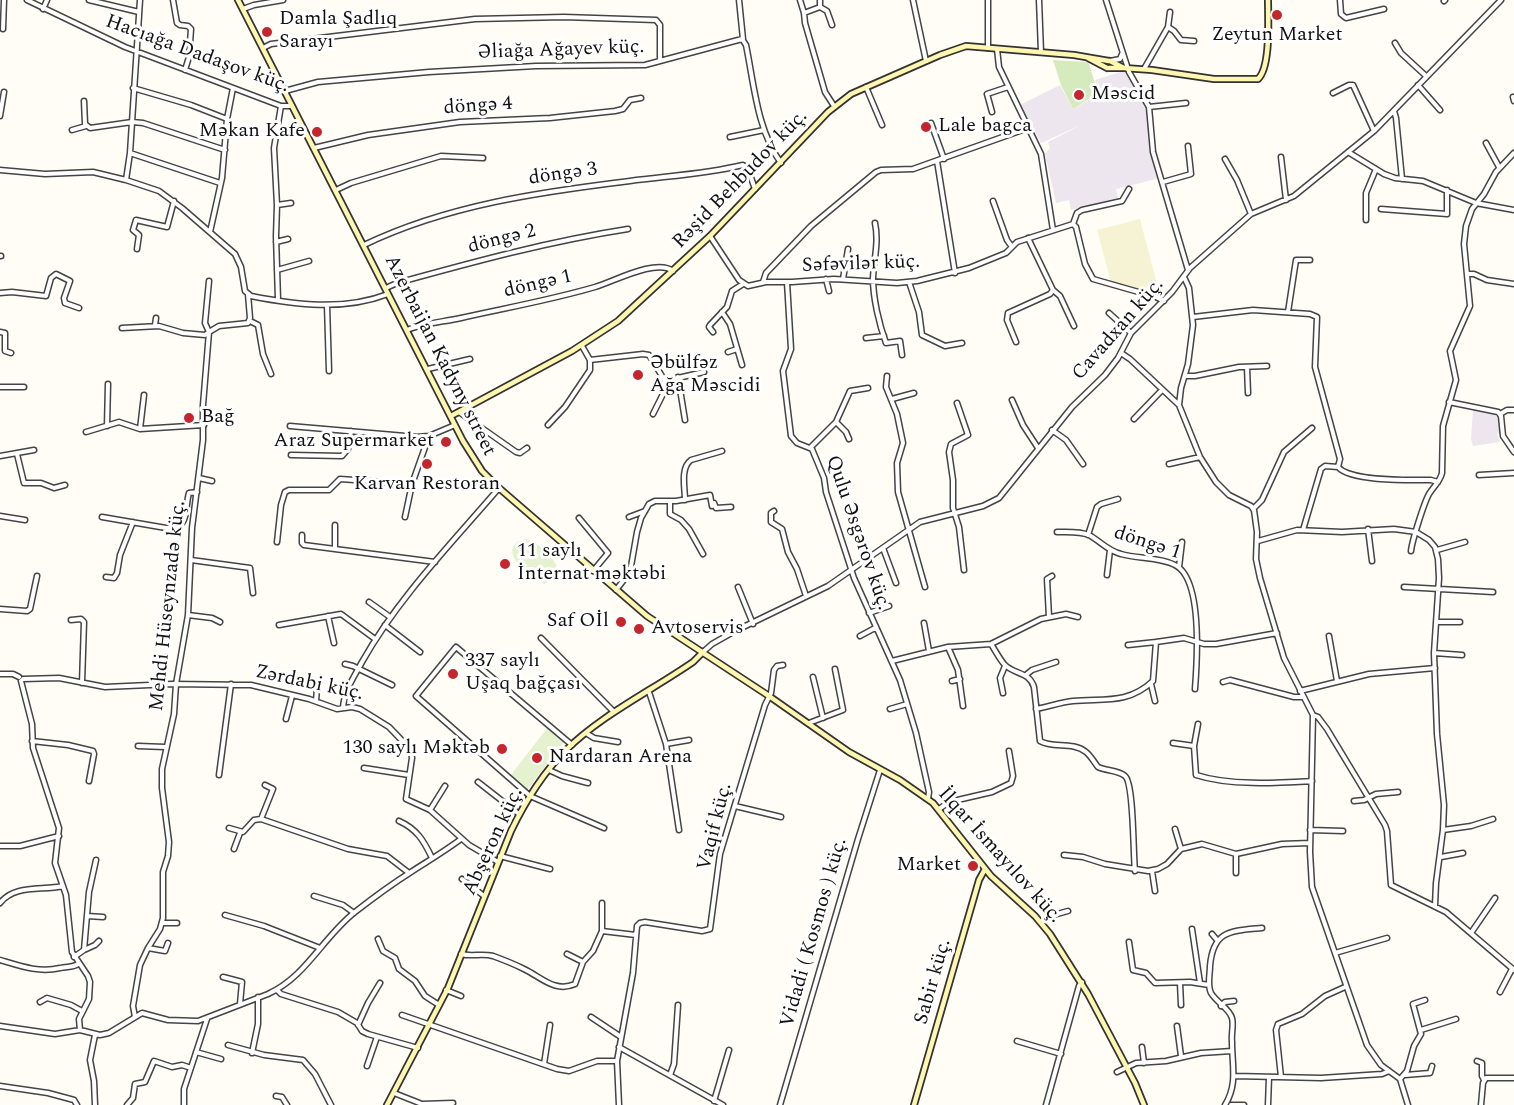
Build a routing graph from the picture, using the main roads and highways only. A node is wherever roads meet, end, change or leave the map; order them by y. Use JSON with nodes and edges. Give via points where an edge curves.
{"nodes":[{"id":1,"x":238,"y":0,"type":"edge"},
{"id":2,"x":1268,"y":0,"type":"edge"},
{"id":3,"x":1082,"y":56,"type":"junction"},
{"id":4,"x":1110,"y":61,"type":"junction"},
{"id":5,"x":1108,"y":68,"type":"junction"},
{"id":6,"x":1126,"y":68,"type":"junction"},
{"id":7,"x":451,"y":416,"type":"junction"},
{"id":8,"x":703,"y":652,"type":"junction"},
{"id":9,"x":985,"y":868,"type":"junction"},
{"id":10,"x":387,"y":1105,"type":"edge"},
{"id":11,"x":914,"y":1105,"type":"edge"},
{"id":12,"x":1144,"y":1105,"type":"edge"}],
"edges":[{"from":1,"to":7,"type":"main road","name":"Azerbaijan Kadyny street"},
{"from":2,"to":6,"type":"main road","via":[[1263,74],[1258,79],[1214,79]]},
{"from":3,"to":4,"type":"main road","name":"Rəşid Behbudov küç."},
{"from":3,"to":5,"type":"main road"},
{"from":3,"to":7,"type":"main road","name":"Rəşid Behbudov küç.","via":[[961,47],[846,97],[710,236],[618,321],[582,346]]},
{"from":4,"to":5,"type":"main road","via":[[1106,63]]},
{"from":4,"to":6,"type":"main road","name":"Rəşid Behbudov küç."},
{"from":5,"to":6,"type":"main road"},
{"from":7,"to":8,"type":"main road","name":"Azerbaijan Kadyny street","via":[[477,466],[499,488],[652,620]]},
{"from":8,"to":9,"type":"main road","name":"İlqar İsmayılov küç.","via":[[849,752],[928,799]]},
{"from":8,"to":10,"type":"main road","name":"Abşeron küç.","via":[[572,745],[530,796],[499,859],[446,990]]},
{"from":9,"to":11,"type":"main road","name":"Sabir küç."},
{"from":9,"to":12,"type":"main road","name":"İlqar İsmayılov küç.","via":[[1041,922],[1082,982]]}]}
